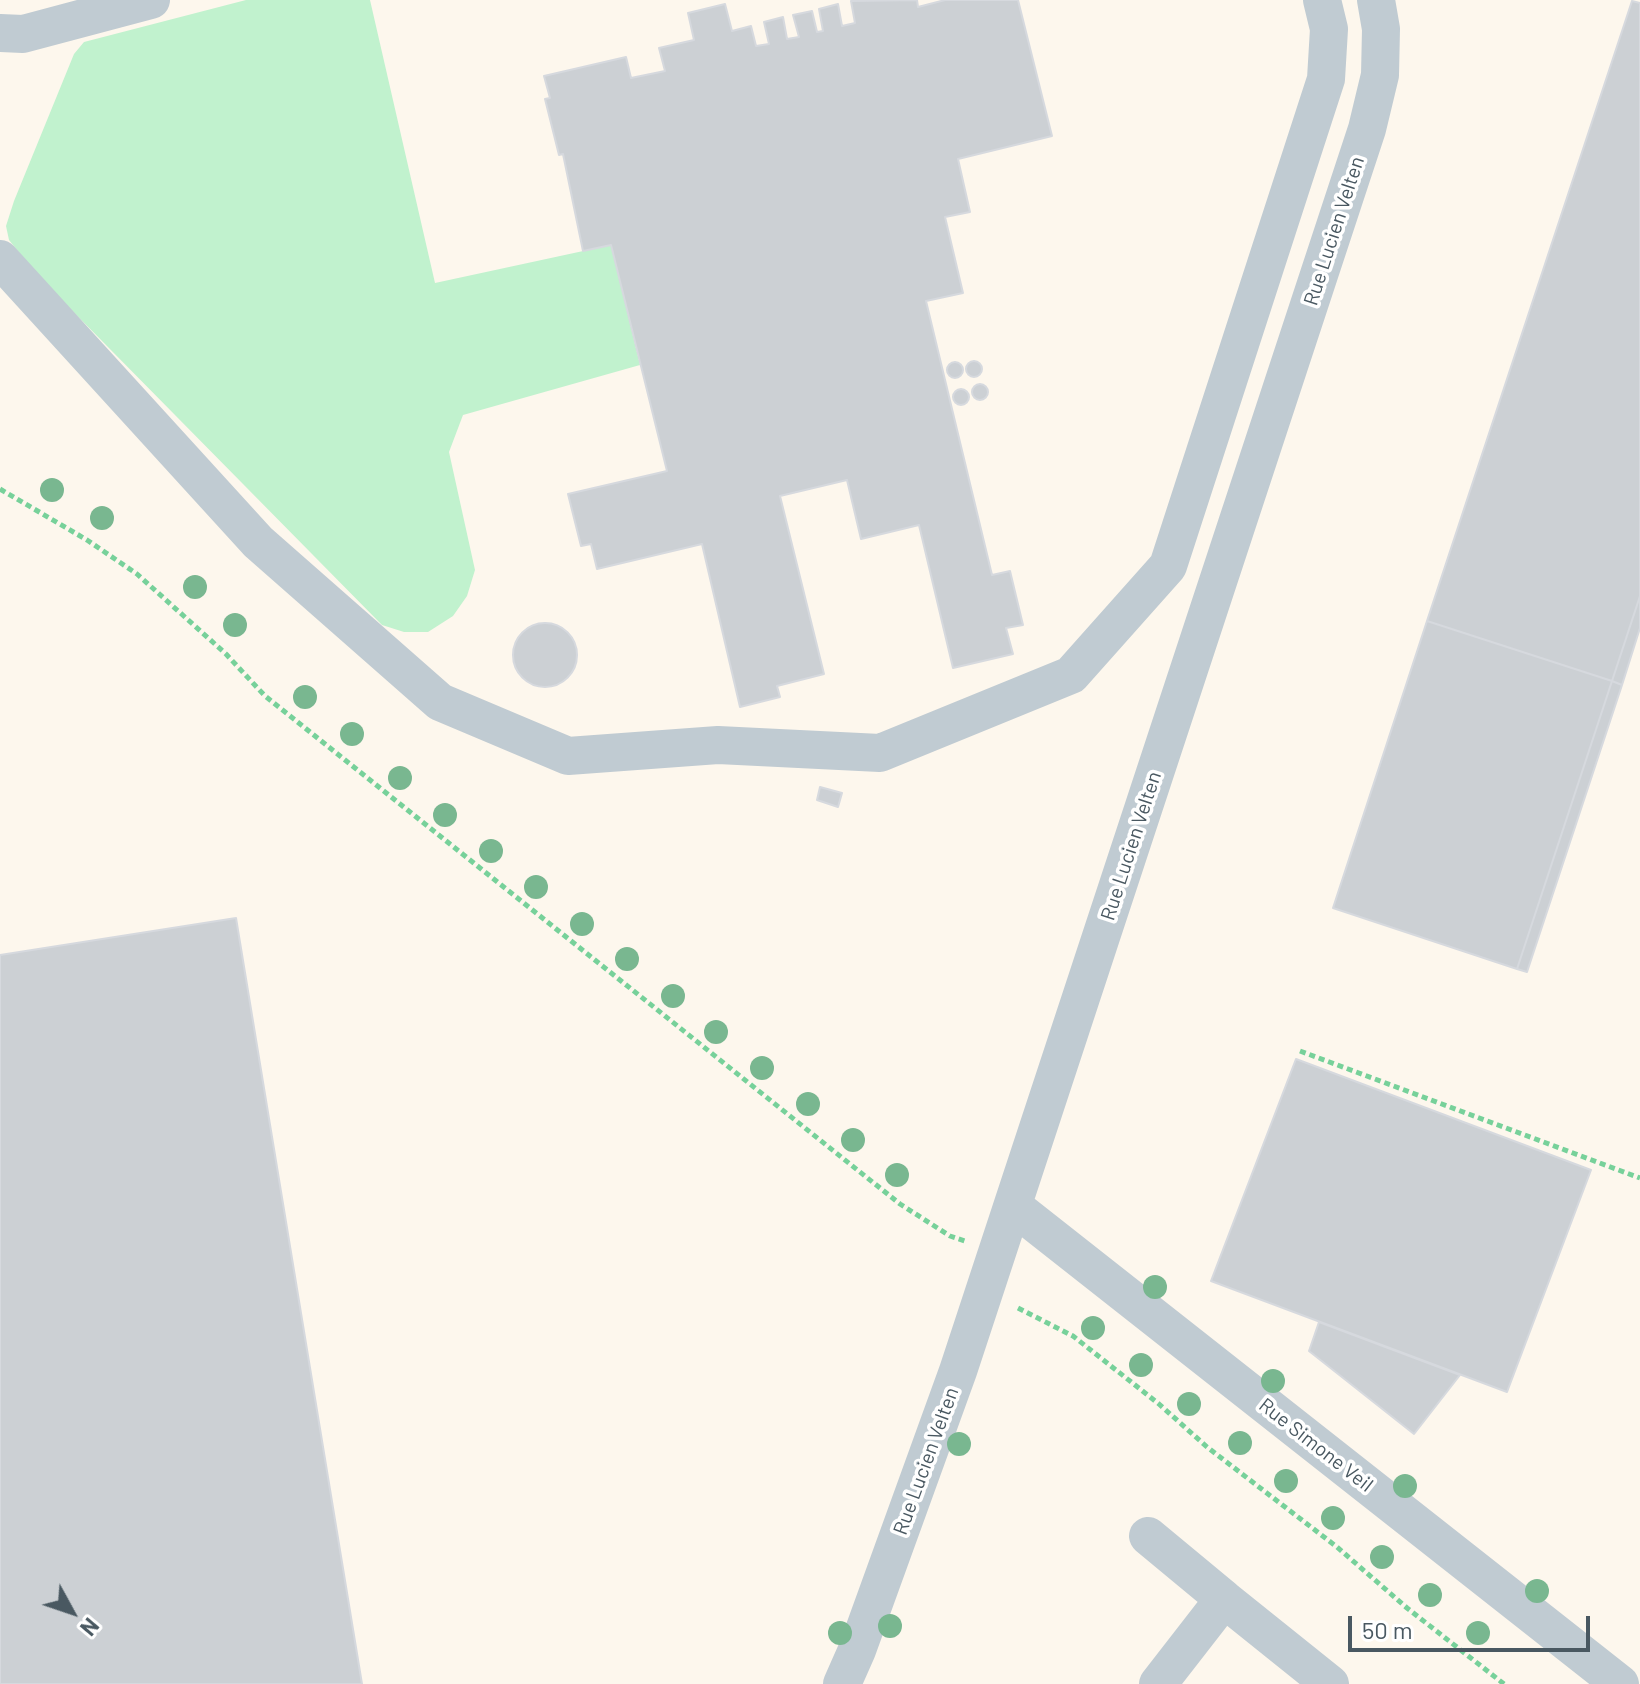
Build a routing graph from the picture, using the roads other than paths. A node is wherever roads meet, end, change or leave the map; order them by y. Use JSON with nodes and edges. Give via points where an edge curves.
{"nodes":[{"id":1,"x":151,"y":0,"type":"edge"},
{"id":2,"x":1322,"y":0,"type":"edge"},
{"id":3,"x":1376,"y":0,"type":"edge"},
{"id":4,"x":0,"y":33,"type":"edge"},
{"id":5,"x":0,"y":259,"type":"edge"},
{"id":6,"x":1013,"y":1206,"type":"junction"},
{"id":7,"x":1148,"y":1536,"type":"dead end"},
{"id":8,"x":1224,"y":1599,"type":"junction"},
{"id":9,"x":842,"y":1684,"type":"edge"},
{"id":10,"x":1158,"y":1684,"type":"edge"},
{"id":11,"x":1330,"y":1684,"type":"edge"},
{"id":12,"x":1620,"y":1684,"type":"edge"}],
"edges":[{"from":1,"to":4,"type":"street","via":[[23,34]]},
{"from":2,"to":5,"type":"street","via":[[1329,29],[1326,79],[1168,566],[1071,675],[880,753],[718,745],[568,756],[440,702],[258,542]]},
{"from":3,"to":6,"type":"street","name":"Rue Lucien Velten","via":[[1380,75],[1367,129]]},
{"from":6,"to":9,"type":"street","name":"Rue Lucien Velten"},
{"from":6,"to":12,"type":"street","name":"Rue Simone Veil"},
{"from":7,"to":8,"type":"street"},
{"from":8,"to":10,"type":"street"},
{"from":8,"to":11,"type":"street"}]}
